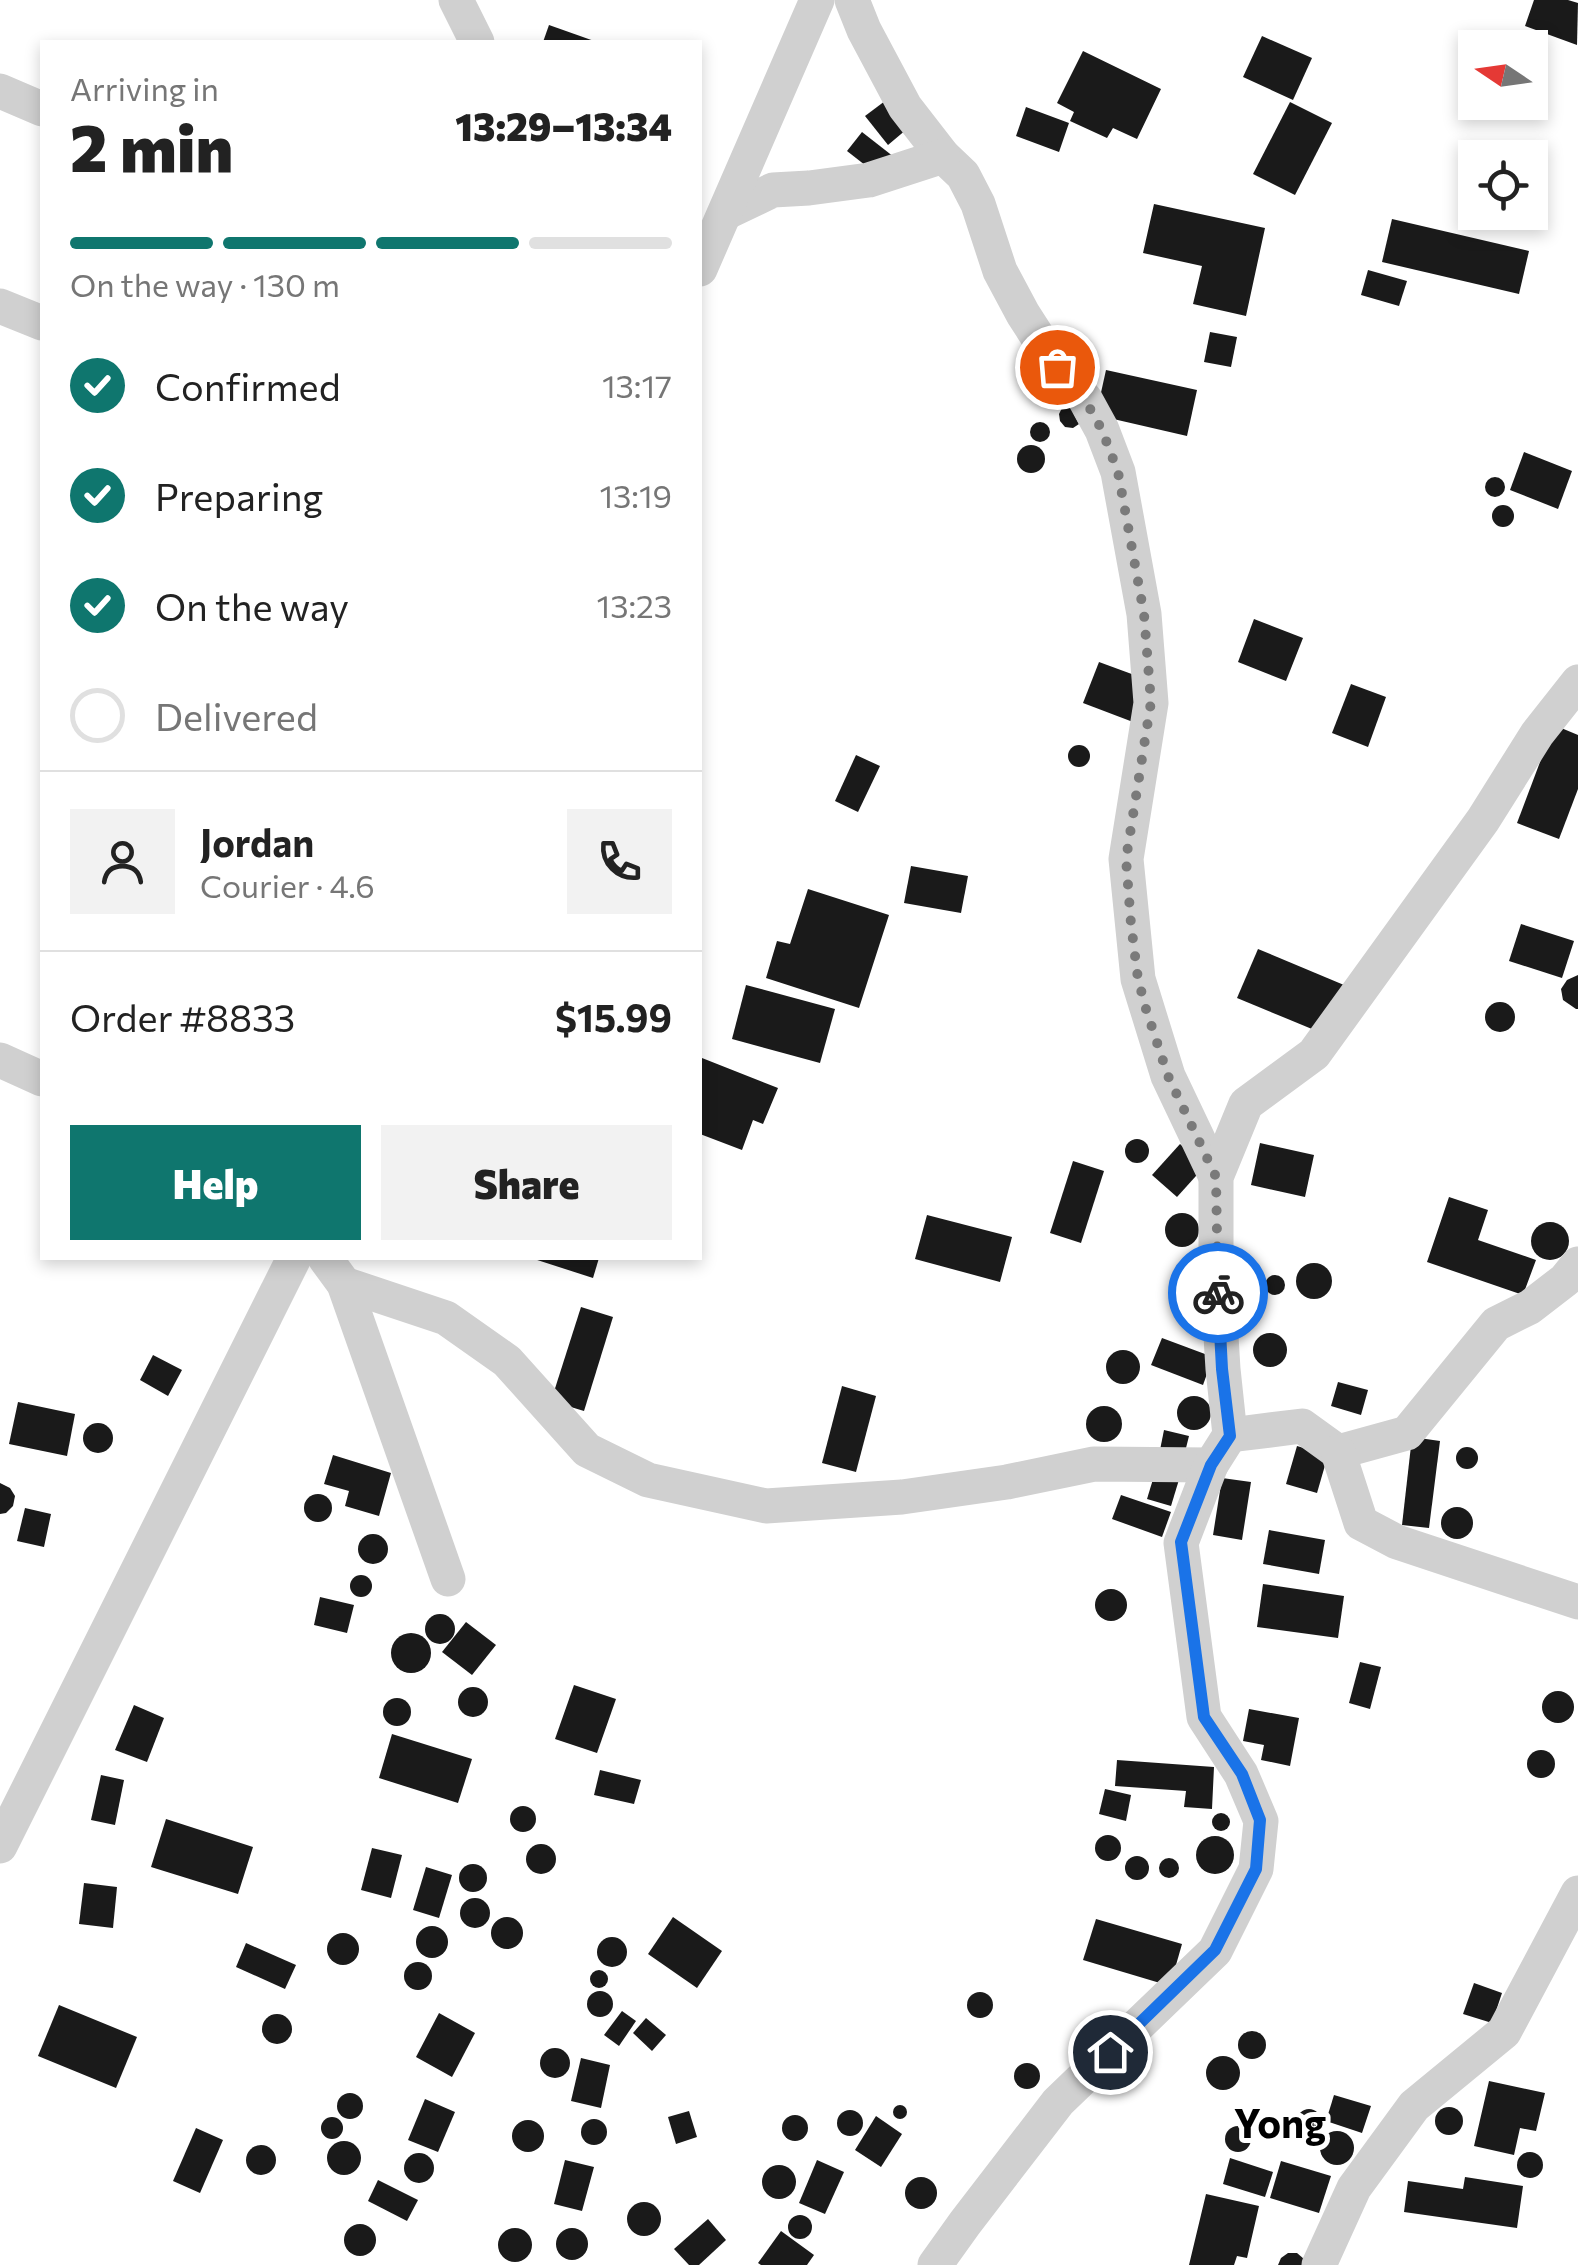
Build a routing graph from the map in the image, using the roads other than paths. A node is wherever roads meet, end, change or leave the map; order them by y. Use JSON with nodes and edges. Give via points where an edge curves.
{"nodes":[{"id":1,"x":456,"y":0,"type":"edge"},
{"id":2,"x":817,"y":0,"type":"edge"},
{"id":3,"x":852,"y":0,"type":"edge"},
{"id":4,"x":475,"y":40,"type":"edge"},
{"id":5,"x":0,"y":91,"type":"edge"},
{"id":6,"x":40,"y":108,"type":"edge"},
{"id":7,"x":943,"y":156,"type":"junction"},
{"id":8,"x":724,"y":212,"type":"junction"},
{"id":9,"x":702,"y":264,"type":"edge"},
{"id":10,"x":0,"y":306,"type":"edge"},
{"id":11,"x":40,"y":322,"type":"edge"},
{"id":12,"x":1578,"y":682,"type":"edge"},
{"id":13,"x":0,"y":1060,"type":"edge"},
{"id":14,"x":40,"y":1078,"type":"edge"},
{"id":15,"x":1216,"y":1177,"type":"junction"},
{"id":16,"x":293,"y":1260,"type":"edge"},
{"id":17,"x":1578,"y":1264,"type":"edge"},
{"id":18,"x":334,"y":1271,"type":"edge"},
{"id":19,"x":1221,"y":1450,"type":"junction"},
{"id":20,"x":1338,"y":1452,"type":"junction"},
{"id":21,"x":448,"y":1579,"type":"dead end"},
{"id":22,"x":1578,"y":1602,"type":"edge"},
{"id":23,"x":0,"y":1846,"type":"edge"},
{"id":24,"x":1578,"y":1894,"type":"edge"},
{"id":25,"x":936,"y":2265,"type":"edge"},
{"id":26,"x":1319,"y":2265,"type":"edge"}],
"edges":[{"from":1,"to":4,"type":"street"},
{"from":2,"to":8,"type":"street"},
{"from":3,"to":7,"type":"street","via":[[905,106]]},
{"from":5,"to":6,"type":"street"},
{"from":7,"to":8,"type":"street","via":[[869,180],[774,190]]},
{"from":7,"to":15,"type":"street","via":[[962,174],[1022,314],[1084,398],[1118,472],[1144,614],[1151,702],[1126,859],[1138,979],[1168,1076]]},
{"from":8,"to":9,"type":"street"},
{"from":10,"to":11,"type":"street"},
{"from":12,"to":15,"type":"street","via":[[1314,1054],[1246,1104]]},
{"from":13,"to":14,"type":"street"},
{"from":15,"to":19,"type":"street"},
{"from":16,"to":23,"type":"street"},
{"from":17,"to":20,"type":"street","via":[[1530,1307],[1496,1324],[1407,1433]]},
{"from":18,"to":19,"type":"street","via":[[446,1318],[507,1361],[588,1450],[648,1480],[766,1506],[902,1497]]},
{"from":18,"to":21,"type":"street"},
{"from":19,"to":20,"type":"street","via":[[1302,1426]]},
{"from":19,"to":25,"type":"street","via":[[1181,1542],[1204,1717],[1242,1774],[1260,1820],[1256,1869],[1215,1950],[1058,2102]]},
{"from":20,"to":22,"type":"street","via":[[1361,1523],[1376,1533]]},
{"from":24,"to":26,"type":"street","via":[[1504,2032],[1414,2106],[1354,2188]]}]}
